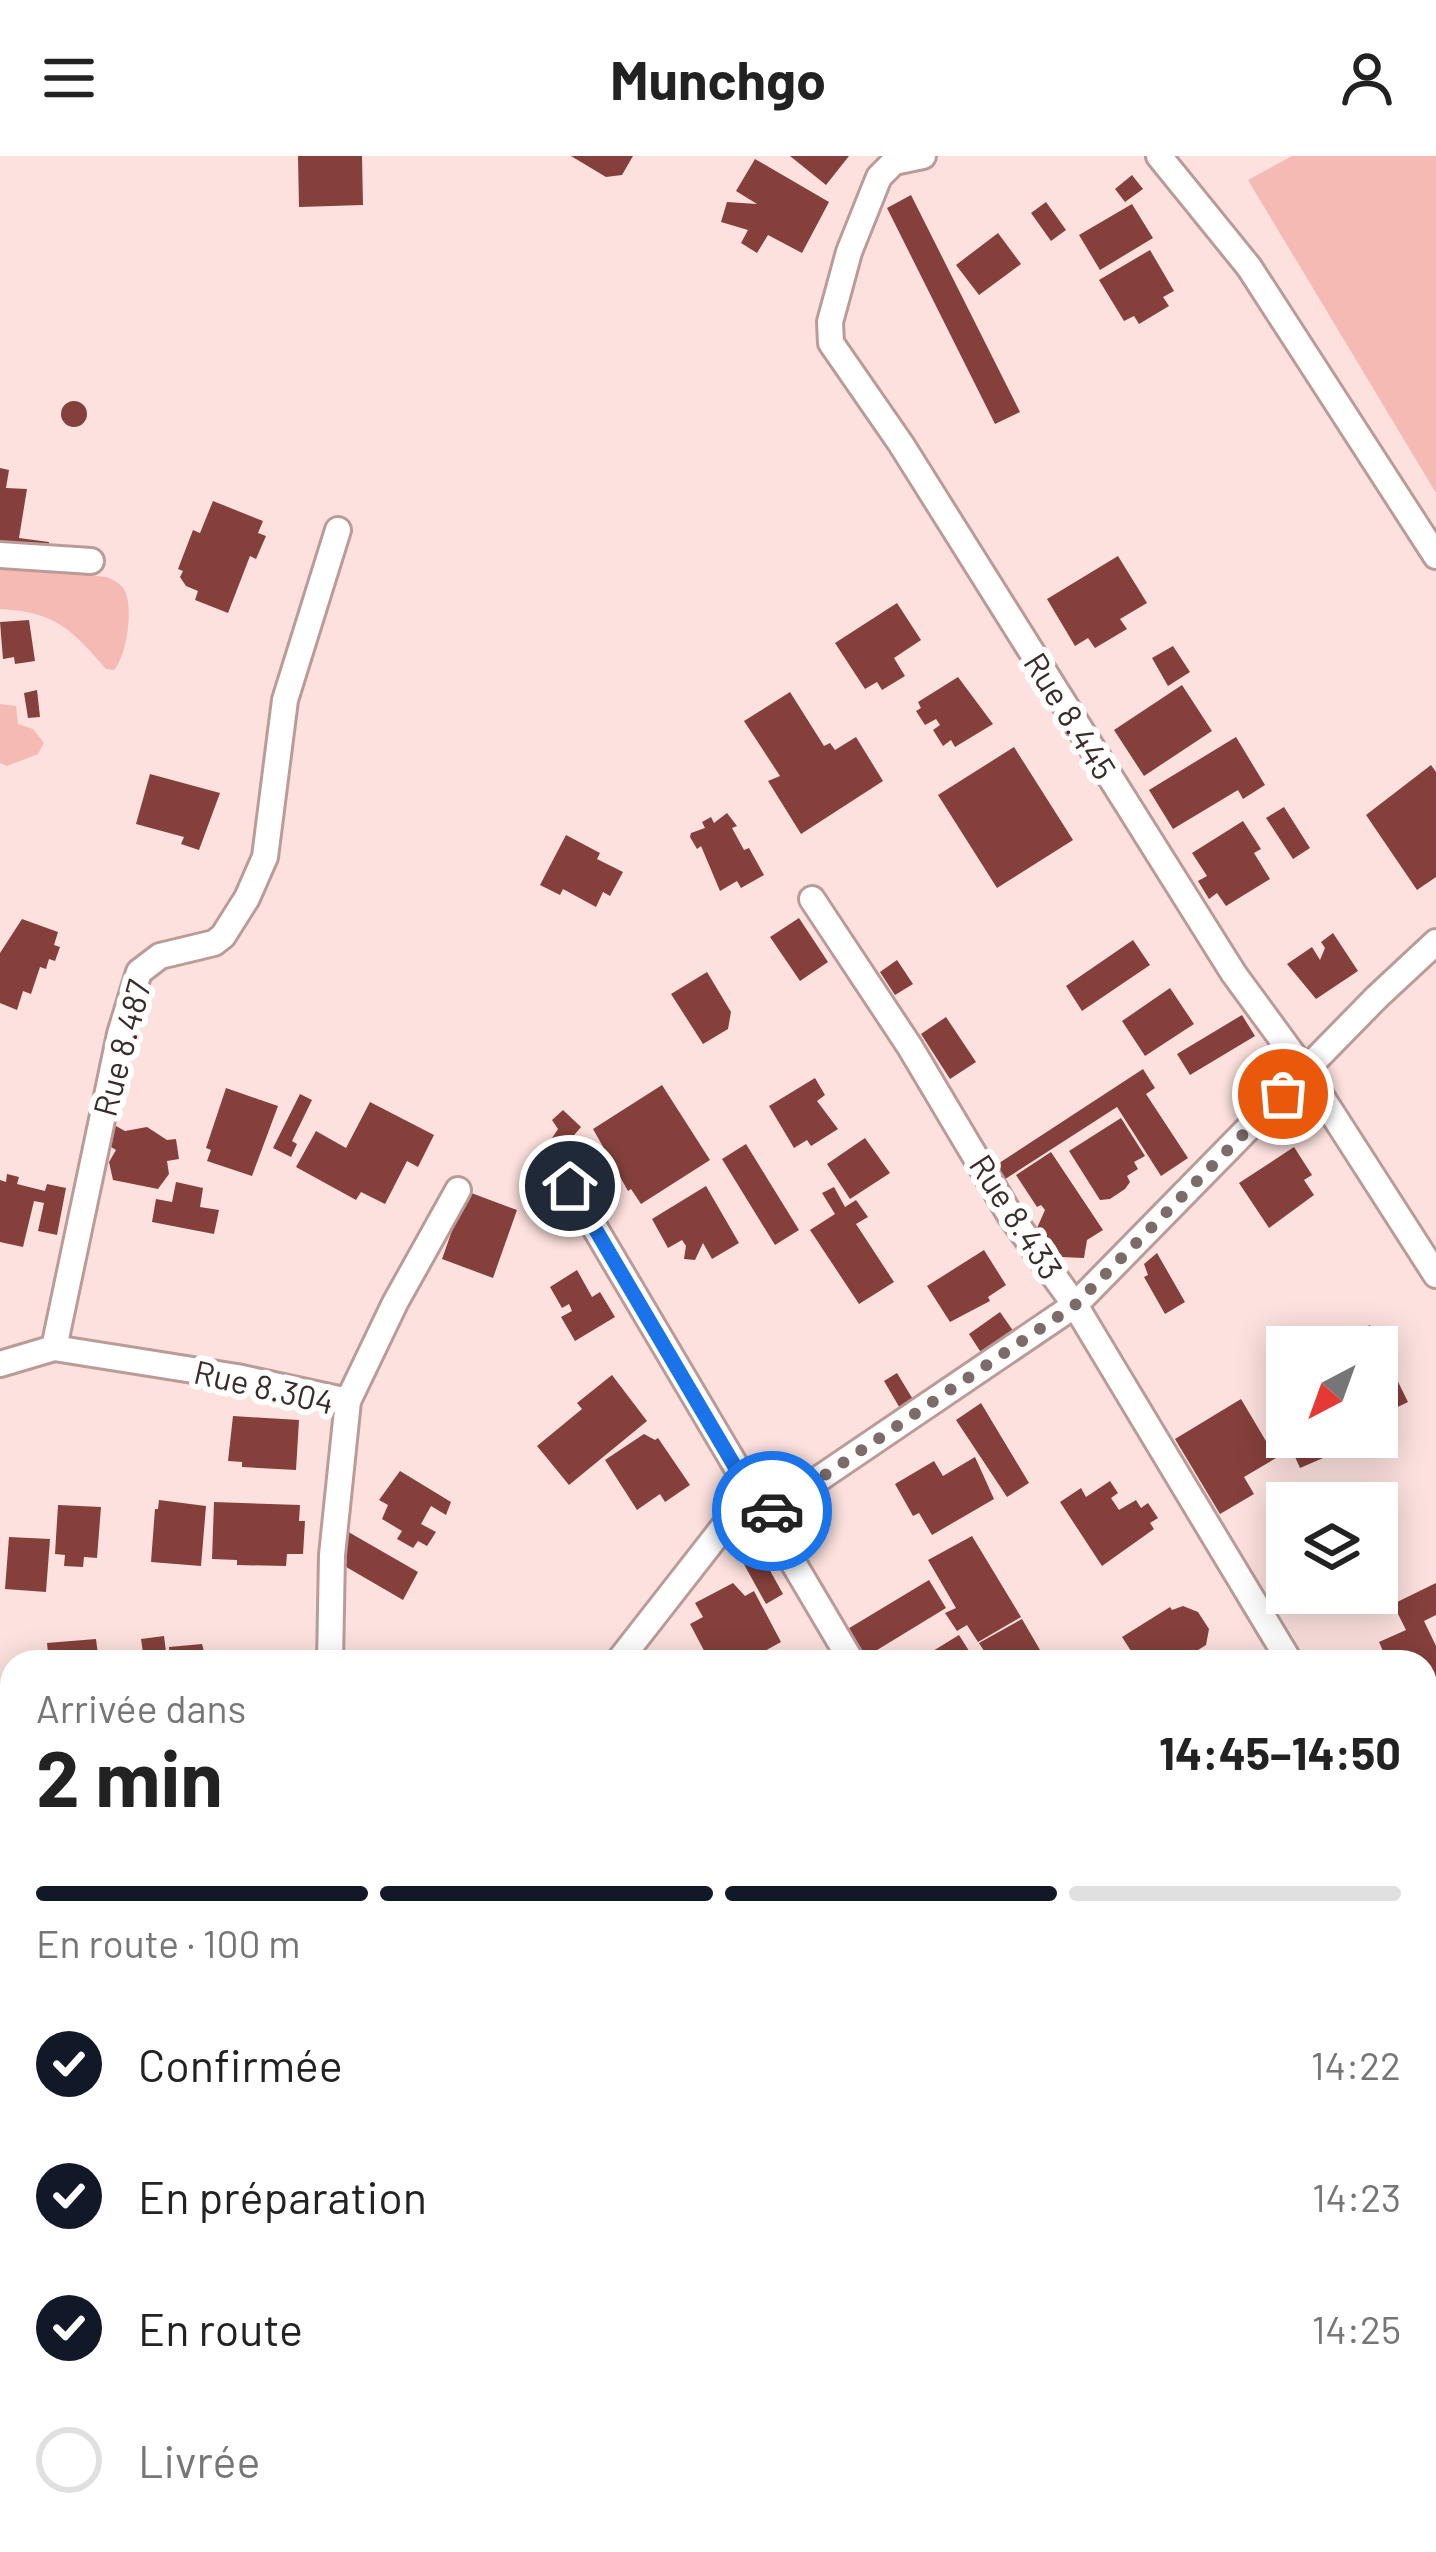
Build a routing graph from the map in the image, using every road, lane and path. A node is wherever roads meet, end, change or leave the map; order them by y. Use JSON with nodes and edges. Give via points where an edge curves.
{"nodes":[{"id":1,"x":922,"y":156,"type":"edge"},
{"id":2,"x":1160,"y":156,"type":"edge"},
{"id":3,"x":338,"y":530,"type":"dead end"},
{"id":4,"x":0,"y":555,"type":"edge"},
{"id":5,"x":1436,"y":556,"type":"edge"},
{"id":6,"x":91,"y":562,"type":"dead end"},
{"id":7,"x":812,"y":899,"type":"dead end"},
{"id":8,"x":1436,"y":942,"type":"edge"},
{"id":9,"x":1304,"y":1071,"type":"junction"},
{"id":10,"x":570,"y":1186,"type":"dead end"},
{"id":11,"x":458,"y":1190,"type":"dead end"},
{"id":12,"x":1436,"y":1275,"type":"edge"},
{"id":13,"x":1075,"y":1305,"type":"junction"},
{"id":14,"x":54,"y":1348,"type":"junction"},
{"id":15,"x":0,"y":1364,"type":"edge"},
{"id":16,"x":348,"y":1401,"type":"junction"},
{"id":17,"x":750,"y":1493,"type":"junction"},
{"id":18,"x":764,"y":1516,"type":"junction"},
{"id":19,"x":330,"y":1650,"type":"edge"},
{"id":20,"x":627,"y":1650,"type":"edge"},
{"id":21,"x":845,"y":1650,"type":"edge"},
{"id":22,"x":1283,"y":1650,"type":"edge"}],
"edges":[{"from":1,"to":9,"type":"street","name":"Rue 8.445","via":[[894,162],[879,177],[849,252],[831,343]]},
{"from":2,"to":5,"type":"street","via":[[1249,267]]},
{"from":3,"to":14,"type":"street","name":"Rue 8.487","via":[[285,700],[265,856],[247,898],[214,943],[160,956],[139,972]]},
{"from":4,"to":6,"type":"street"},
{"from":7,"to":13,"type":"street","name":"Rue 8.433"},
{"from":8,"to":9,"type":"street"},
{"from":9,"to":12,"type":"street","name":"Rue 8.445"},
{"from":9,"to":13,"type":"street"},
{"from":10,"to":17,"type":"street"},
{"from":11,"to":16,"type":"street"},
{"from":13,"to":18,"type":"street"},
{"from":13,"to":22,"type":"street","name":"Rue 8.433"},
{"from":14,"to":15,"type":"street","name":"Rue 8.304"},
{"from":14,"to":16,"type":"street","name":"Rue 8.304"},
{"from":16,"to":19,"type":"street","name":"Rue 8.304"},
{"from":17,"to":18,"type":"street"},
{"from":17,"to":20,"type":"street"},
{"from":18,"to":21,"type":"street"}]}
